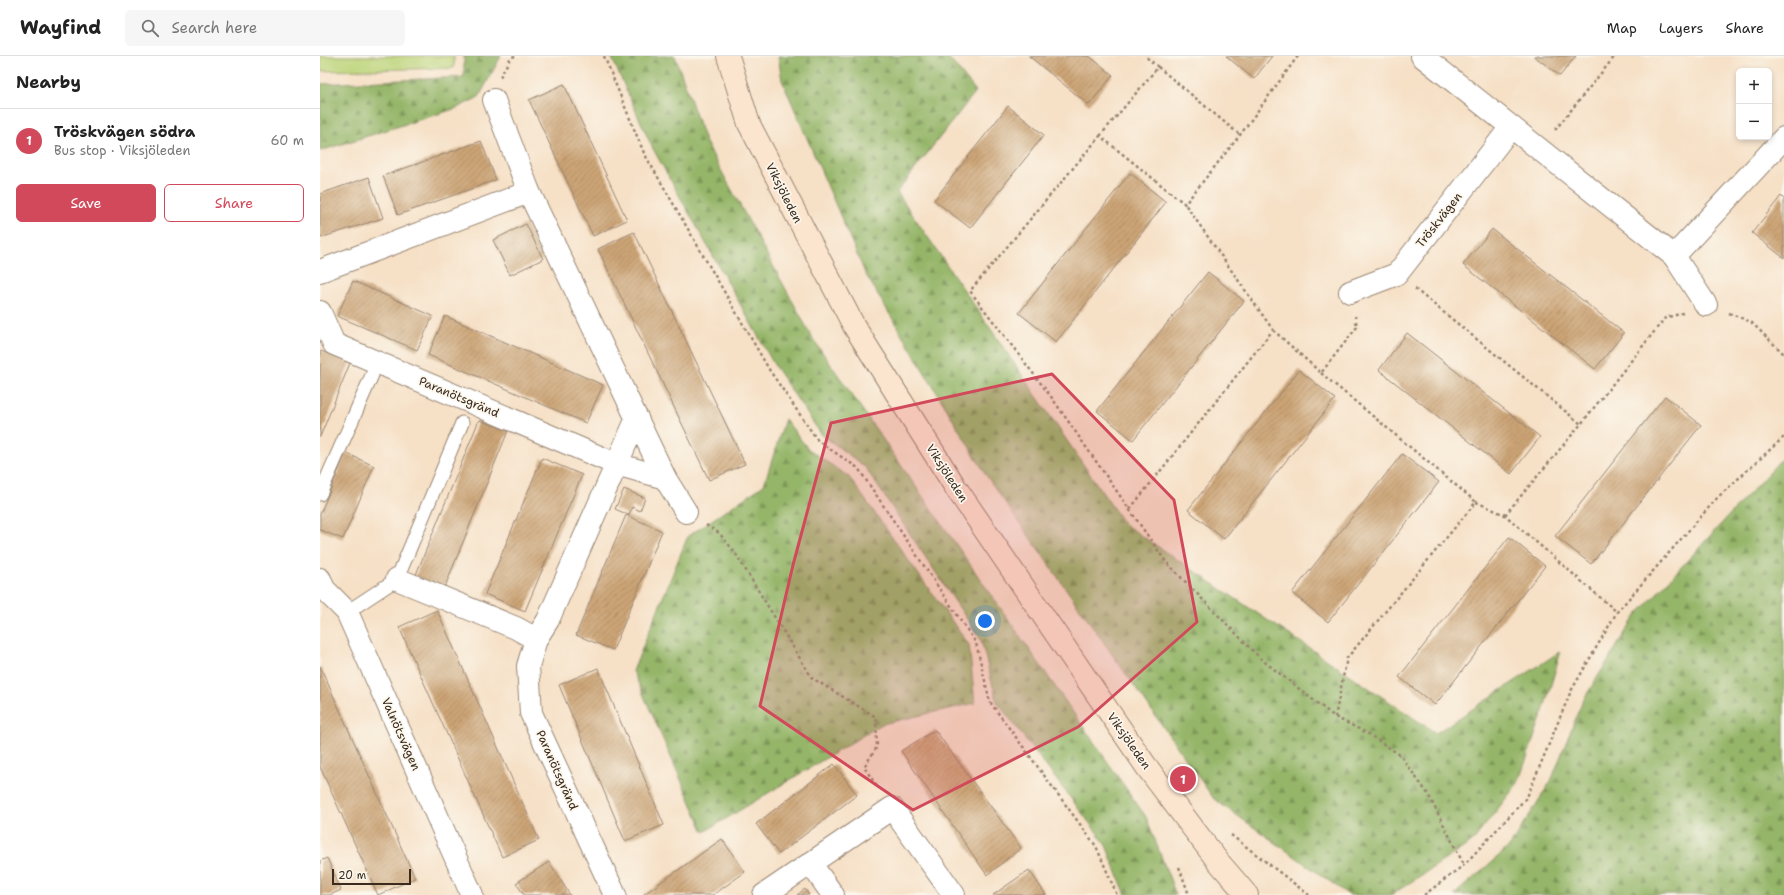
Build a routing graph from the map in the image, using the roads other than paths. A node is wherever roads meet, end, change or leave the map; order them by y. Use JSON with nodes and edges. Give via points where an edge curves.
{"nodes":[{"id":1,"x":728,"y":56,"type":"edge"},
{"id":2,"x":1422,"y":56,"type":"edge"},
{"id":3,"x":494,"y":100,"type":"dead end"},
{"id":4,"x":1511,"y":127,"type":"junction"},
{"id":5,"x":1784,"y":138,"type":"edge"},
{"id":6,"x":529,"y":192,"type":"junction"},
{"id":7,"x":1674,"y":256,"type":"junction"},
{"id":8,"x":320,"y":271,"type":"edge"},
{"id":9,"x":1350,"y":292,"type":"road end"},
{"id":10,"x":1706,"y":305,"type":"road end"},
{"id":11,"x":320,"y":312,"type":"edge"},
{"id":12,"x":372,"y":375,"type":"dead end"},
{"id":13,"x":637,"y":418,"type":"junction"},
{"id":14,"x":462,"y":423,"type":"dead end"},
{"id":15,"x":616,"y":464,"type":"junction"},
{"id":16,"x":665,"y":478,"type":"junction"},
{"id":17,"x":320,"y":494,"type":"edge"},
{"id":18,"x":686,"y":512,"type":"road end"},
{"id":19,"x":320,"y":579,"type":"edge"},
{"id":20,"x":397,"y":579,"type":"junction"},
{"id":21,"x":348,"y":612,"type":"junction"},
{"id":22,"x":536,"y":639,"type":"junction"},
{"id":23,"x":1218,"y":860,"type":"junction"},
{"id":24,"x":811,"y":864,"type":"junction"},
{"id":25,"x":472,"y":895,"type":"edge"},
{"id":26,"x":615,"y":895,"type":"edge"},
{"id":27,"x":764,"y":895,"type":"edge"},
{"id":28,"x":833,"y":895,"type":"edge"},
{"id":29,"x":954,"y":895,"type":"edge"},
{"id":30,"x":1241,"y":895,"type":"edge"},
{"id":31,"x":1247,"y":895,"type":"edge"}],
"edges":[{"from":1,"to":23,"type":"main road","name":"Viksjöleden","via":[[749,124],[854,326],[956,488],[1146,766]]},
{"from":2,"to":4,"type":"street"},
{"from":3,"to":6,"type":"street"},
{"from":4,"to":7,"type":"street"},
{"from":4,"to":9,"type":"street","name":"Tröskvägen","via":[[1397,274]]},
{"from":5,"to":7,"type":"street"},
{"from":6,"to":8,"type":"street"},
{"from":6,"to":13,"type":"street"},
{"from":7,"to":10,"type":"street"},
{"from":11,"to":15,"type":"street","name":"Paranötsgränd","via":[[334,344]]},
{"from":12,"to":17,"type":"lane"},
{"from":13,"to":15,"type":"street","name":"Paranötsgränd"},
{"from":13,"to":16,"type":"street"},
{"from":14,"to":20,"type":"lane","name":"Paranötsgränd"},
{"from":15,"to":16,"type":"street","name":"Paranötsgränd"},
{"from":15,"to":22,"type":"street","name":"Paranötsgränd","via":[[548,620]]},
{"from":16,"to":18,"type":"street"},
{"from":19,"to":21,"type":"street","name":"Valnötsvägen","via":[[324,589]]},
{"from":20,"to":21,"type":"lane"},
{"from":20,"to":22,"type":"street","via":[[516,628]]},
{"from":21,"to":25,"type":"street","name":"Valnötsvägen"},
{"from":22,"to":26,"type":"street","name":"Paranötsgränd","via":[[528,666],[531,713]]},
{"from":23,"to":30,"type":"main road","name":"Viksjöleden"},
{"from":23,"to":31,"type":"main road","name":"Viksjöleden"},
{"from":24,"to":27,"type":"street"},
{"from":24,"to":28,"type":"street"},
{"from":24,"to":29,"type":"street","via":[[892,808]]}]}
